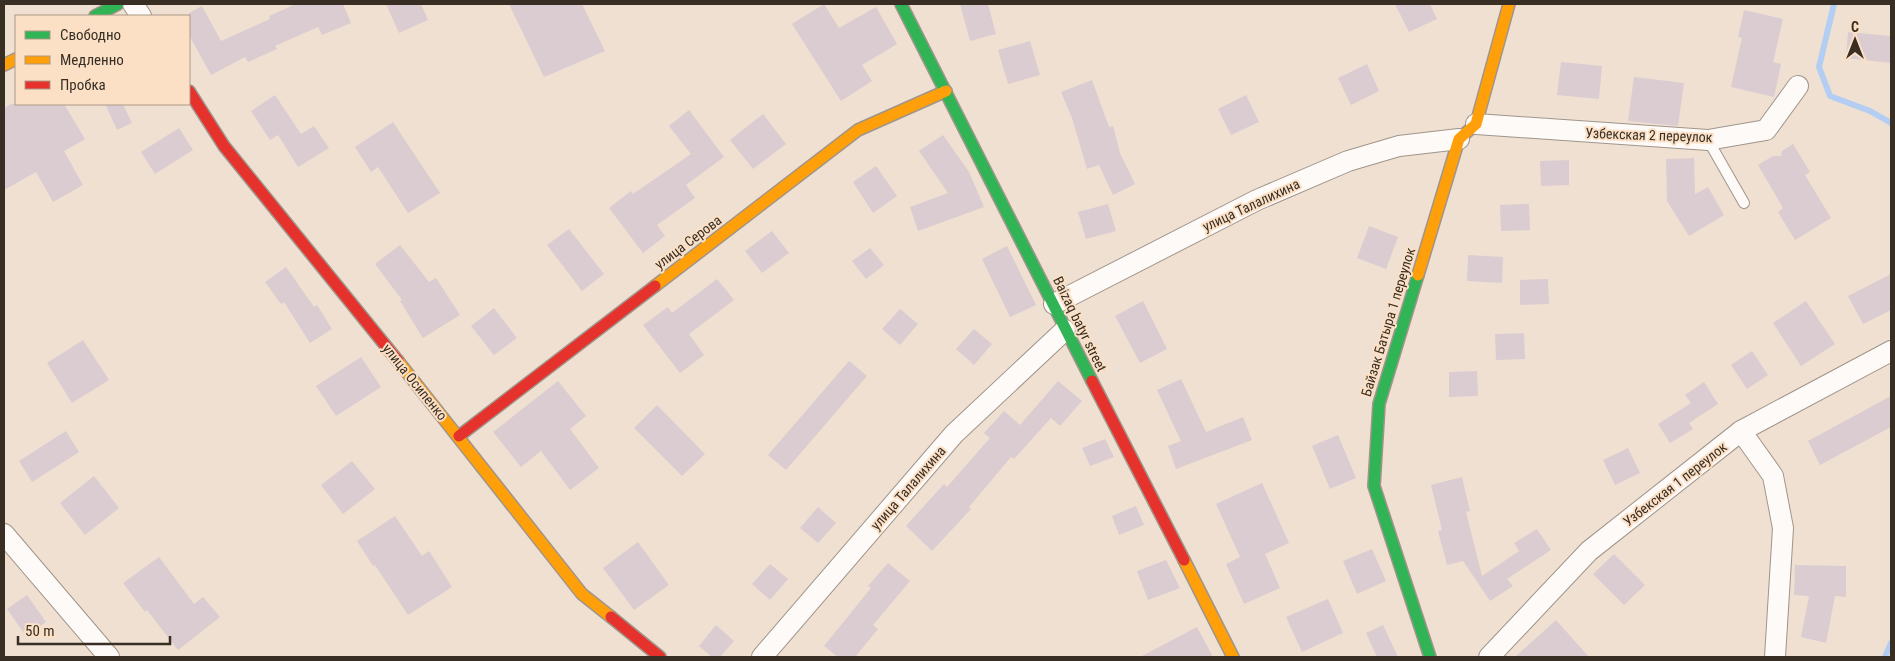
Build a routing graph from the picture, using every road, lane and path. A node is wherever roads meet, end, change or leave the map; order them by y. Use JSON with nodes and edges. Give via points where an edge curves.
{"nodes":[{"id":1,"x":118,"y":4,"type":"edge"},
{"id":2,"x":134,"y":4,"type":"edge"},
{"id":3,"x":901,"y":4,"type":"edge"},
{"id":4,"x":1509,"y":4,"type":"edge"},
{"id":5,"x":97,"y":15,"type":"edge"},
{"id":6,"x":140,"y":15,"type":"edge"},
{"id":7,"x":1798,"y":86,"type":"dead end"},
{"id":8,"x":946,"y":91,"type":"junction"},
{"id":9,"x":190,"y":93,"type":"edge"},
{"id":10,"x":1476,"y":124,"type":"junction"},
{"id":11,"x":1459,"y":139,"type":"junction"},
{"id":12,"x":1708,"y":140,"type":"junction"},
{"id":13,"x":1744,"y":204,"type":"dead end"},
{"id":14,"x":1054,"y":304,"type":"junction"},
{"id":15,"x":1065,"y":330,"type":"junction"},
{"id":16,"x":1891,"y":351,"type":"edge"},
{"id":17,"x":1741,"y":431,"type":"junction"},
{"id":18,"x":459,"y":436,"type":"junction"},
{"id":19,"x":4,"y":534,"type":"edge"},
{"id":20,"x":109,"y":657,"type":"edge"},
{"id":21,"x":660,"y":657,"type":"edge"},
{"id":22,"x":762,"y":657,"type":"edge"},
{"id":23,"x":1233,"y":657,"type":"edge"},
{"id":24,"x":1430,"y":657,"type":"edge"},
{"id":25,"x":1490,"y":657,"type":"edge"},
{"id":26,"x":1775,"y":657,"type":"edge"}],
"edges":[{"from":1,"to":5,"type":"street"},
{"from":2,"to":6,"type":"street"},
{"from":3,"to":8,"type":"street","name":"Baizaq batyr street"},
{"from":4,"to":10,"type":"street"},
{"from":7,"to":12,"type":"street","name":"Узбекская 2 переулок","via":[[1766,130]]},
{"from":8,"to":14,"type":"street","name":"Baizaq batyr street"},
{"from":8,"to":18,"type":"street","name":"улица Серова","via":[[858,130]]},
{"from":9,"to":18,"type":"street","name":"улица Осипенко","via":[[224,146]]},
{"from":10,"to":11,"type":"street"},
{"from":10,"to":12,"type":"street","name":"Узбекская 2 переулок"},
{"from":11,"to":14,"type":"street","name":"улица Талалихина","via":[[1399,146],[1348,161],[1257,200]]},
{"from":11,"to":24,"type":"street","name":"Байзак Батыра 1 переулок","via":[[1379,404],[1374,486]]},
{"from":12,"to":13,"type":"lane"},
{"from":14,"to":15,"type":"street","name":"Baizaq batyr street"},
{"from":15,"to":22,"type":"street","name":"улица Талалихина","via":[[954,434]]},
{"from":15,"to":23,"type":"street","name":"Baizaq batyr street"},
{"from":16,"to":17,"type":"street","name":"Узбекская 1 переулок"},
{"from":17,"to":25,"type":"street","name":"Узбекская 1 переулок","via":[[1589,551]]},
{"from":17,"to":26,"type":"street","via":[[1773,476],[1783,528]]},
{"from":18,"to":21,"type":"street","name":"улица Осипенко","via":[[582,594]]},
{"from":19,"to":20,"type":"street"}]}
